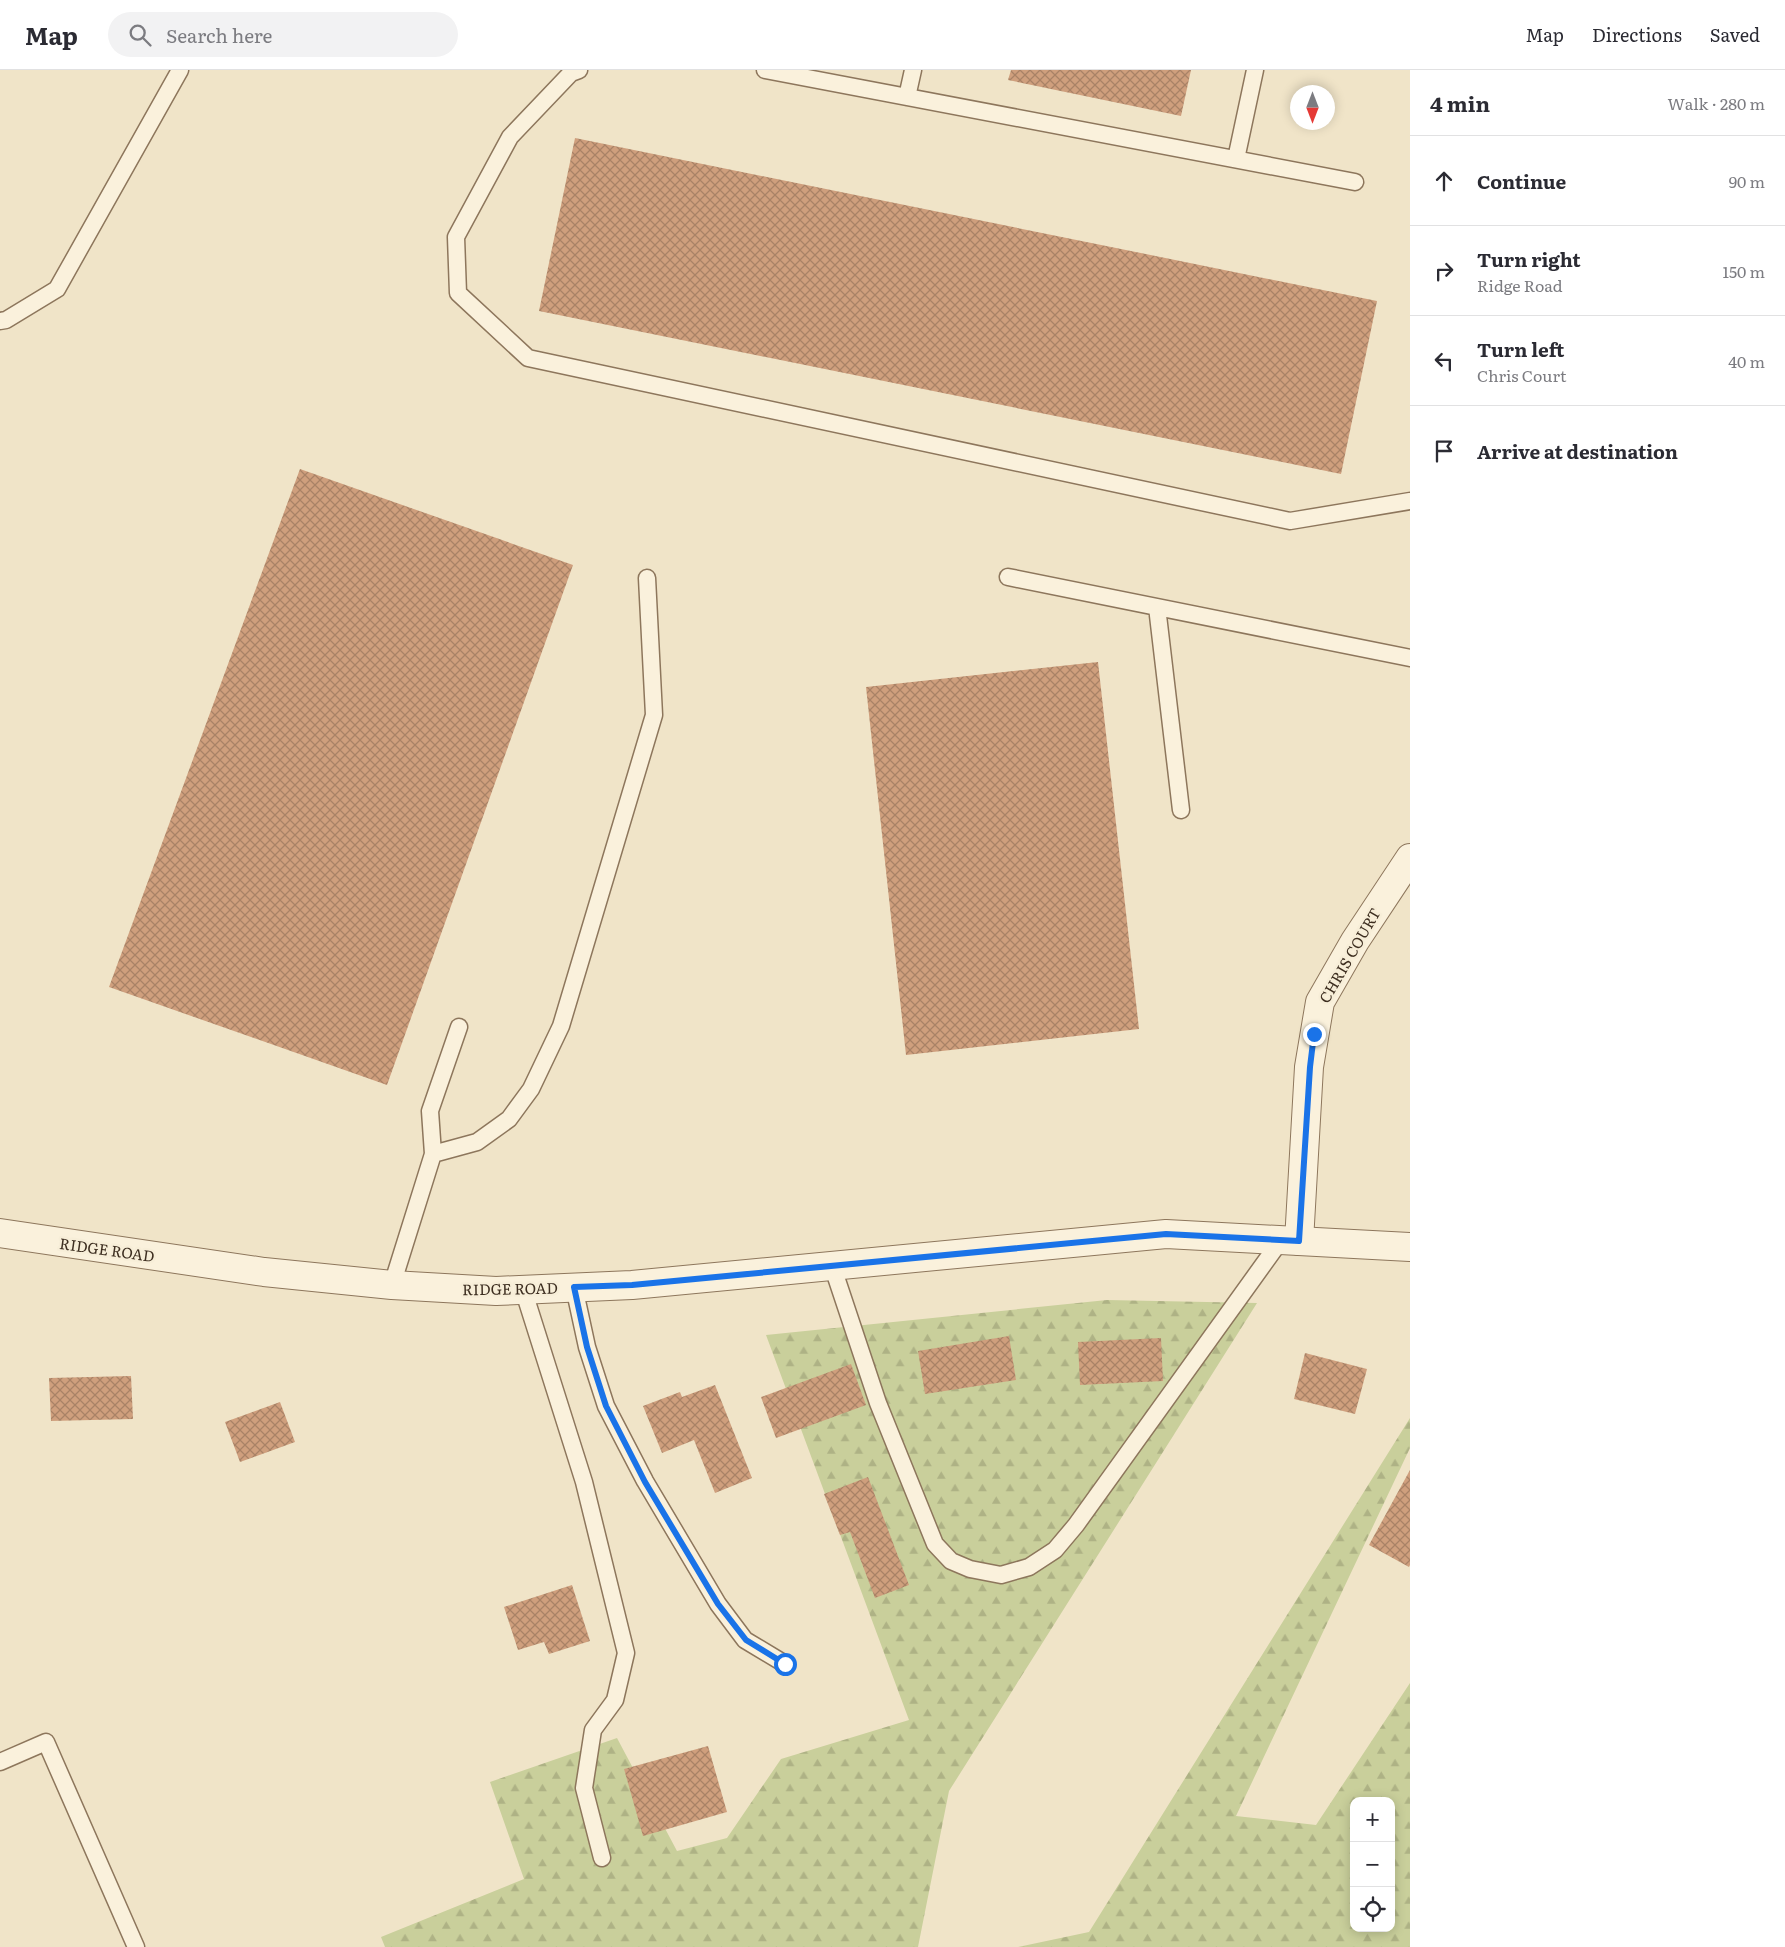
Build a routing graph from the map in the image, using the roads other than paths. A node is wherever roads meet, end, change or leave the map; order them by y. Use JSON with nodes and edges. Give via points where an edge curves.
{"nodes":[{"id":1,"x":180,"y":70,"type":"edge"},
{"id":2,"x":579,"y":70,"type":"edge"},
{"id":3,"x":765,"y":70,"type":"edge"},
{"id":4,"x":913,"y":70,"type":"edge"},
{"id":5,"x":1254,"y":70,"type":"edge"},
{"id":6,"x":908,"y":97,"type":"junction"},
{"id":7,"x":1236,"y":159,"type":"junction"},
{"id":8,"x":1355,"y":182,"type":"dead end"},
{"id":9,"x":0,"y":321,"type":"edge"},
{"id":10,"x":1410,"y":501,"type":"edge"},
{"id":11,"x":1008,"y":576,"type":"dead end"},
{"id":12,"x":647,"y":578,"type":"dead end"},
{"id":13,"x":1157,"y":607,"type":"junction"},
{"id":14,"x":1410,"y":658,"type":"edge"},
{"id":15,"x":1181,"y":810,"type":"dead end"},
{"id":16,"x":1410,"y":858,"type":"edge"},
{"id":17,"x":459,"y":1027,"type":"dead end"},
{"id":18,"x":433,"y":1154,"type":"junction"},
{"id":19,"x":0,"y":1233,"type":"edge"},
{"id":20,"x":1290,"y":1240,"type":"junction"},
{"id":21,"x":1410,"y":1247,"type":"edge"},
{"id":22,"x":832,"y":1266,"type":"junction"},
{"id":23,"x":392,"y":1285,"type":"junction"},
{"id":24,"x":574,"y":1287,"type":"junction"},
{"id":25,"x":522,"y":1289,"type":"junction"},
{"id":26,"x":785,"y":1664,"type":"dead end"},
{"id":27,"x":0,"y":1762,"type":"edge"},
{"id":28,"x":602,"y":1858,"type":"dead end"},
{"id":29,"x":136,"y":1947,"type":"edge"}],
"edges":[{"from":1,"to":9,"type":"lane","via":[[58,289]]},
{"from":2,"to":10,"type":"lane","via":[[571,73],[510,136],[456,237],[458,293],[528,358],[1290,521]]},
{"from":3,"to":6,"type":"lane"},
{"from":4,"to":6,"type":"lane"},
{"from":5,"to":7,"type":"lane"},
{"from":6,"to":7,"type":"lane"},
{"from":7,"to":8,"type":"lane"},
{"from":11,"to":13,"type":"lane"},
{"from":12,"to":18,"type":"lane","via":[[654,715],[561,1026],[531,1089],[509,1119],[477,1142]]},
{"from":13,"to":14,"type":"lane"},
{"from":13,"to":15,"type":"lane"},
{"from":16,"to":20,"type":"street","name":"CHRIS COURT","via":[[1320,1002]]},
{"from":17,"to":18,"type":"lane","via":[[430,1111]]},
{"from":18,"to":23,"type":"lane"},
{"from":19,"to":23,"type":"street","name":"RIDGE ROAD","via":[[264,1272]]},
{"from":20,"to":21,"type":"street","name":"RIDGE ROAD"},
{"from":20,"to":22,"type":"street","name":"RIDGE ROAD","via":[[1166,1234]]},
{"from":20,"to":22,"type":"lane","via":[[1055,1550],[1029,1567],[1001,1574],[970,1569],[951,1561],[935,1544],[878,1403]]},
{"from":22,"to":24,"type":"street","name":"RIDGE ROAD","via":[[632,1285]]},
{"from":23,"to":25,"type":"street","name":"RIDGE ROAD","via":[[496,1291]]},
{"from":24,"to":25,"type":"street","name":"RIDGE ROAD"},
{"from":24,"to":26,"type":"lane","via":[[587,1347],[606,1406],[645,1482],[718,1604],[746,1640]]},
{"from":25,"to":28,"type":"lane","via":[[584,1482],[626,1653],[615,1700],[592,1730],[584,1788]]},
{"from":27,"to":29,"type":"lane","via":[[46,1742]]}]}
